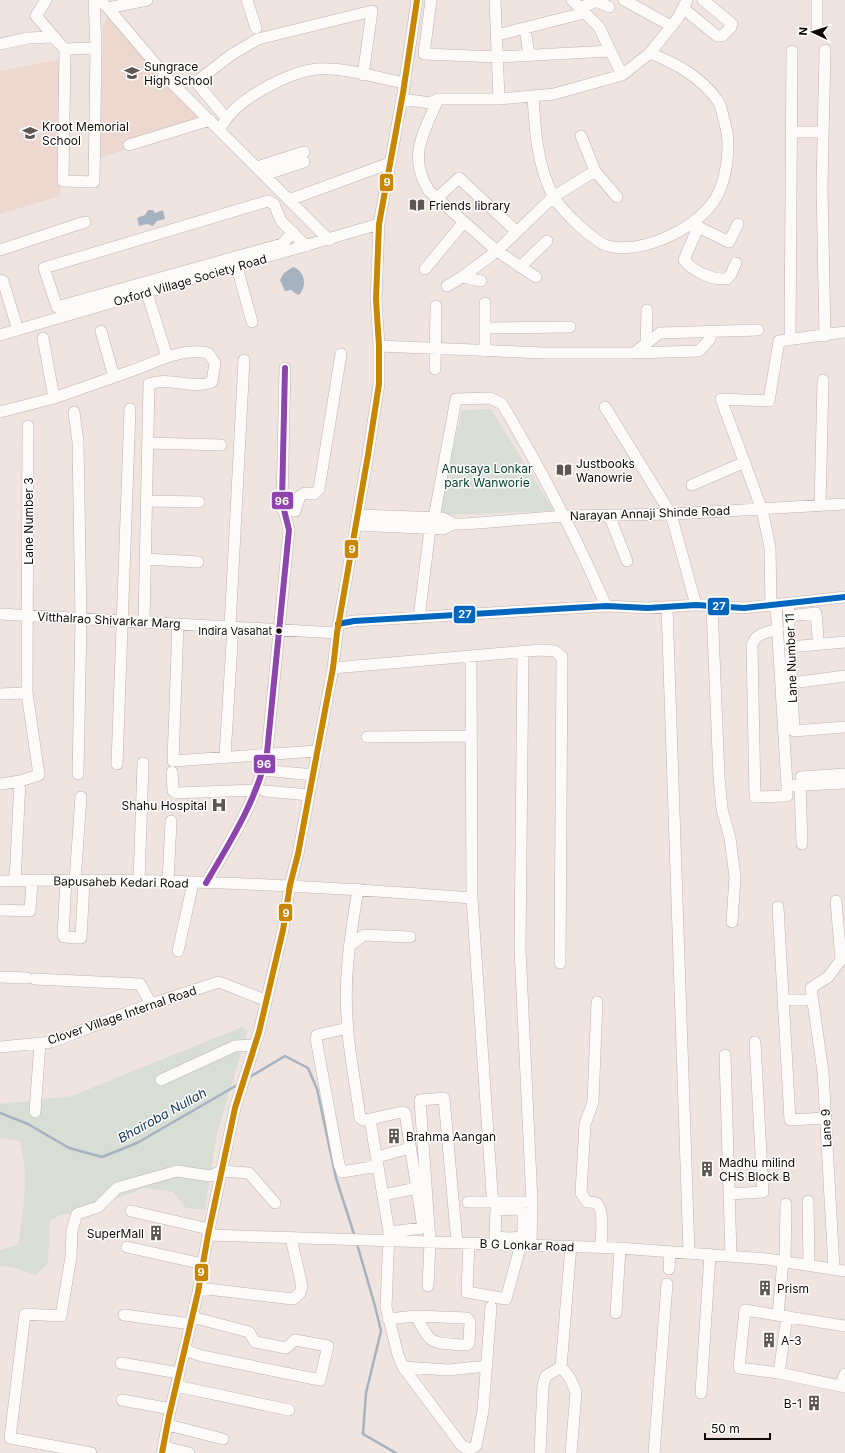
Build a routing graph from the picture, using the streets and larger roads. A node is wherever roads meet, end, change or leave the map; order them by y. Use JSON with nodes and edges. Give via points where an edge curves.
{"nodes":[{"id":1,"x":46,"y":0,"type":"edge"},
{"id":2,"x":94,"y":0,"type":"edge"},
{"id":3,"x":99,"y":0,"type":"edge"},
{"id":4,"x":147,"y":0,"type":"edge"},
{"id":5,"x":248,"y":0,"type":"edge"},
{"id":6,"x":417,"y":0,"type":"edge"},
{"id":7,"x":431,"y":0,"type":"edge"},
{"id":8,"x":495,"y":0,"type":"edge"},
{"id":9,"x":624,"y":0,"type":"edge"},
{"id":10,"x":703,"y":0,"type":"edge"},
{"id":11,"x":817,"y":0,"type":"edge"},
{"id":12,"x":121,"y":3,"type":"edge"},
{"id":13,"x":685,"y":4,"type":"edge"},
{"id":14,"x":578,"y":7,"type":"edge"},
{"id":15,"x":609,"y":7,"type":"dead end"},
{"id":16,"x":108,"y":8,"type":"junction"},
{"id":17,"x":671,"y":26,"type":"junction"},
{"id":18,"x":817,"y":26,"type":"dead end"},
{"id":19,"x":256,"y":28,"type":"dead end"},
{"id":20,"x":525,"y":28,"type":"junction"},
{"id":21,"x":497,"y":35,"type":"junction"},
{"id":22,"x":57,"y":40,"type":"junction"},
{"id":23,"x":0,"y":44,"type":"edge"},
{"id":24,"x":96,"y":48,"type":"junction"},
{"id":25,"x":65,"y":49,"type":"junction"},
{"id":26,"x":792,"y":50,"type":"dead end"},
{"id":27,"x":825,"y":50,"type":"dead end"},
{"id":28,"x":610,"y":51,"type":"junction"},
{"id":29,"x":650,"y":53,"type":"junction"},
{"id":30,"x":529,"y":55,"type":"junction"},
{"id":31,"x":498,"y":57,"type":"junction"},
{"id":32,"x":363,"y":75,"type":"junction"},
{"id":33,"x":622,"y":75,"type":"junction"},
{"id":34,"x":404,"y":92,"type":"junction"},
{"id":35,"x":533,"y":96,"type":"junction"},
{"id":36,"x":438,"y":99,"type":"junction"},
{"id":37,"x":499,"y":99,"type":"junction"},
{"id":38,"x":226,"y":118,"type":"junction"},
{"id":39,"x":210,"y":120,"type":"junction"},
{"id":40,"x":220,"y":129,"type":"junction"},
{"id":41,"x":792,"y":132,"type":"junction"},
{"id":42,"x":823,"y":132,"type":"junction"},
{"id":43,"x":581,"y":136,"type":"dead end"},
{"id":44,"x":129,"y":145,"type":"dead end"},
{"id":45,"x":304,"y":157,"type":"dead end"},
{"id":46,"x":390,"y":163,"type":"junction"},
{"id":47,"x":261,"y":171,"type":"junction"},
{"id":48,"x":595,"y":171,"type":"junction"},
{"id":49,"x":553,"y":197,"type":"junction"},
{"id":50,"x":617,"y":197,"type":"dead end"},
{"id":51,"x":438,"y":198,"type":"junction"},
{"id":52,"x":289,"y":200,"type":"junction"},
{"id":53,"x":85,"y":222,"type":"dead end"},
{"id":54,"x":464,"y":222,"type":"junction"},
{"id":55,"x":379,"y":224,"type":"junction"},
{"id":56,"x":738,"y":224,"type":"dead end"},
{"id":57,"x":687,"y":225,"type":"junction"},
{"id":58,"x":697,"y":231,"type":"junction"},
{"id":59,"x":517,"y":232,"type":"junction"},
{"id":60,"x":294,"y":234,"type":"junction"},
{"id":61,"x":329,"y":240,"type":"junction"},
{"id":62,"x":547,"y":241,"type":"dead end"},
{"id":63,"x":306,"y":246,"type":"junction"},
{"id":64,"x":0,"y":250,"type":"edge"},
{"id":65,"x":497,"y":251,"type":"junction"},
{"id":66,"x":736,"y":263,"type":"dead end"},
{"id":67,"x":237,"y":267,"type":"junction"},
{"id":68,"x":520,"y":267,"type":"junction"},
{"id":69,"x":425,"y":269,"type":"dead end"},
{"id":70,"x":462,"y":277,"type":"junction"},
{"id":71,"x":536,"y":277,"type":"dead end"},
{"id":72,"x":0,"y":280,"type":"edge"},
{"id":73,"x":481,"y":281,"type":"dead end"},
{"id":74,"x":446,"y":286,"type":"dead end"},
{"id":75,"x":147,"y":292,"type":"junction"},
{"id":76,"x":485,"y":303,"type":"dead end"},
{"id":77,"x":436,"y":306,"type":"dead end"},
{"id":78,"x":646,"y":310,"type":"dead end"},
{"id":79,"x":59,"y":312,"type":"junction"},
{"id":80,"x":252,"y":322,"type":"dead end"},
{"id":81,"x":485,"y":328,"type":"junction"},
{"id":82,"x":570,"y":328,"type":"dead end"},
{"id":83,"x":18,"y":330,"type":"junction"},
{"id":84,"x":758,"y":330,"type":"dead end"},
{"id":85,"x":101,"y":331,"type":"dead end"},
{"id":86,"x":711,"y":332,"type":"junction"},
{"id":87,"x":845,"y":332,"type":"edge"},
{"id":88,"x":0,"y":335,"type":"edge"},
{"id":89,"x":825,"y":336,"type":"junction"},
{"id":90,"x":43,"y":338,"type":"dead end"},
{"id":91,"x":790,"y":340,"type":"junction"},
{"id":92,"x":646,"y":344,"type":"junction"},
{"id":93,"x":379,"y":346,"type":"junction"},
{"id":94,"x":436,"y":348,"type":"junction"},
{"id":95,"x":485,"y":351,"type":"junction"},
{"id":96,"x":634,"y":353,"type":"junction"},
{"id":97,"x":341,"y":354,"type":"dead end"},
{"id":98,"x":167,"y":357,"type":"junction"},
{"id":99,"x":244,"y":360,"type":"dead end"},
{"id":100,"x":285,"y":368,"type":"dead end"},
{"id":101,"x":435,"y":369,"type":"dead end"},
{"id":102,"x":114,"y":377,"type":"junction"},
{"id":103,"x":823,"y":380,"type":"dead end"},
{"id":104,"x":54,"y":398,"type":"junction"},
{"id":105,"x":605,"y":407,"type":"dead end"},
{"id":106,"x":130,"y":409,"type":"dead end"},
{"id":107,"x":0,"y":412,"type":"edge"},
{"id":108,"x":74,"y":412,"type":"dead end"},
{"id":109,"x":28,"y":426,"type":"dead end"},
{"id":110,"x":148,"y":443,"type":"junction"},
{"id":111,"x":221,"y":444,"type":"dead end"},
{"id":112,"x":745,"y":462,"type":"junction"},
{"id":113,"x":692,"y":484,"type":"dead end"},
{"id":114,"x":147,"y":501,"type":"junction"},
{"id":115,"x":199,"y":502,"type":"dead end"},
{"id":116,"x":845,"y":504,"type":"edge"},
{"id":117,"x":820,"y":506,"type":"junction"},
{"id":118,"x":282,"y":509,"type":"junction"},
{"id":119,"x":762,"y":510,"type":"junction"},
{"id":120,"x":670,"y":514,"type":"junction"},
{"id":121,"x":609,"y":515,"type":"junction"},
{"id":122,"x":565,"y":516,"type":"junction"},
{"id":123,"x":434,"y":518,"type":"junction"},
{"id":124,"x":357,"y":520,"type":"junction"},
{"id":125,"x":454,"y":524,"type":"junction"},
{"id":126,"x":430,"y":529,"type":"junction"},
{"id":127,"x":146,"y":559,"type":"junction"},
{"id":128,"x":627,"y":561,"type":"dead end"},
{"id":129,"x":198,"y":562,"type":"dead end"},
{"id":130,"x":845,"y":597,"type":"edge"},
{"id":131,"x":788,"y":604,"type":"junction"},
{"id":132,"x":696,"y":605,"type":"junction"},
{"id":133,"x":606,"y":606,"type":"junction"},
{"id":134,"x":712,"y":606,"type":"junction"},
{"id":135,"x":773,"y":606,"type":"junction"},
{"id":136,"x":667,"y":607,"type":"junction"},
{"id":137,"x":0,"y":614,"type":"edge"},
{"id":138,"x":28,"y":616,"type":"junction"},
{"id":139,"x":789,"y":616,"type":"junction"},
{"id":140,"x":81,"y":618,"type":"junction"},
{"id":141,"x":419,"y":618,"type":"junction"},
{"id":142,"x":124,"y":620,"type":"junction"},
{"id":143,"x":144,"y":622,"type":"junction"},
{"id":144,"x":178,"y":624,"type":"junction"},
{"id":145,"x":232,"y":627,"type":"junction"},
{"id":146,"x":338,"y":629,"type":"junction"},
{"id":147,"x":279,"y":630,"type":"junction"},
{"id":148,"x":778,"y":630,"type":"junction"},
{"id":149,"x":818,"y":637,"type":"dead end"},
{"id":150,"x":845,"y":642,"type":"edge"},
{"id":151,"x":790,"y":647,"type":"junction"},
{"id":152,"x":523,"y":652,"type":"junction"},
{"id":153,"x":471,"y":656,"type":"junction"},
{"id":154,"x":333,"y":668,"type":"junction"},
{"id":155,"x":845,"y":676,"type":"edge"},
{"id":156,"x":845,"y":683,"type":"edge"},
{"id":157,"x":792,"y":686,"type":"junction"},
{"id":158,"x":27,"y":693,"type":"junction"},
{"id":159,"x":0,"y":694,"type":"edge"},
{"id":160,"x":845,"y":727,"type":"edge"},
{"id":161,"x":471,"y":736,"type":"junction"},
{"id":162,"x":367,"y":737,"type":"dead end"},
{"id":163,"x":317,"y":751,"type":"junction"},
{"id":164,"x":268,"y":753,"type":"junction"},
{"id":165,"x":225,"y":756,"type":"junction"},
{"id":166,"x":143,"y":763,"type":"dead end"},
{"id":167,"x":118,"y":764,"type":"dead end"},
{"id":168,"x":263,"y":770,"type":"junction"},
{"id":169,"x":172,"y":772,"type":"dead end"},
{"id":170,"x":78,"y":774,"type":"dead end"},
{"id":171,"x":845,"y":774,"type":"edge"},
{"id":172,"x":313,"y":775,"type":"junction"},
{"id":173,"x":20,"y":781,"type":"junction"},
{"id":174,"x":801,"y":781,"type":"junction"},
{"id":175,"x":845,"y":783,"type":"edge"},
{"id":176,"x":1,"y":784,"type":"edge"},
{"id":177,"x":787,"y":786,"type":"junction"},
{"id":178,"x":260,"y":791,"type":"junction"},
{"id":179,"x":309,"y":795,"type":"junction"},
{"id":180,"x":81,"y":796,"type":"dead end"},
{"id":181,"x":171,"y":821,"type":"dead end"},
{"id":182,"x":802,"y":844,"type":"dead end"},
{"id":183,"x":0,"y":881,"type":"edge"},
{"id":184,"x":15,"y":881,"type":"junction"},
{"id":185,"x":32,"y":881,"type":"junction"},
{"id":186,"x":75,"y":881,"type":"junction"},
{"id":187,"x":139,"y":882,"type":"junction"},
{"id":188,"x":168,"y":882,"type":"junction"},
{"id":189,"x":193,"y":883,"type":"junction"},
{"id":190,"x":206,"y":883,"type":"junction"},
{"id":191,"x":290,"y":885,"type":"junction"},
{"id":192,"x":358,"y":889,"type":"junction"},
{"id":193,"x":472,"y":898,"type":"junction"},
{"id":194,"x":836,"y":901,"type":"dead end"},
{"id":195,"x":778,"y":907,"type":"dead end"},
{"id":196,"x":0,"y":910,"type":"edge"},
{"id":197,"x":732,"y":922,"type":"dead end"},
{"id":198,"x":410,"y":937,"type":"dead end"},
{"id":199,"x":349,"y":946,"type":"junction"},
{"id":200,"x":178,"y":951,"type":"dead end"},
{"id":201,"x":560,"y":963,"type":"dead end"},
{"id":202,"x":0,"y":977,"type":"edge"},
{"id":203,"x":265,"y":1000,"type":"junction"},
{"id":204,"x":784,"y":1000,"type":"junction"},
{"id":205,"x":813,"y":1000,"type":"junction"},
{"id":206,"x":597,"y":1002,"type":"dead end"},
{"id":207,"x":151,"y":1004,"type":"junction"},
{"id":208,"x":348,"y":1028,"type":"junction"},
{"id":209,"x":755,"y":1042,"type":"dead end"},
{"id":210,"x":40,"y":1043,"type":"junction"},
{"id":211,"x":254,"y":1045,"type":"junction"},
{"id":212,"x":0,"y":1047,"type":"edge"},
{"id":213,"x":725,"y":1055,"type":"dead end"},
{"id":214,"x":161,"y":1080,"type":"dead end"},
{"id":215,"x":35,"y":1112,"type":"dead end"},
{"id":216,"x":825,"y":1118,"type":"junction"},
{"id":217,"x":370,"y":1119,"type":"junction"},
{"id":218,"x":410,"y":1148,"type":"junction"},
{"id":219,"x":377,"y":1162,"type":"junction"},
{"id":220,"x":221,"y":1171,"type":"junction"},
{"id":221,"x":417,"y":1188,"type":"junction"},
{"id":222,"x":729,"y":1194,"type":"junction"},
{"id":223,"x":383,"y":1195,"type":"junction"},
{"id":224,"x":808,"y":1201,"type":"dead end"},
{"id":225,"x":468,"y":1202,"type":"dead end"},
{"id":226,"x":493,"y":1202,"type":"junction"},
{"id":227,"x":532,"y":1202,"type":"junction"},
{"id":228,"x":275,"y":1203,"type":"dead end"},
{"id":229,"x":786,"y":1204,"type":"dead end"},
{"id":230,"x":512,"y":1205,"type":"junction"},
{"id":231,"x":131,"y":1211,"type":"dead end"},
{"id":232,"x":209,"y":1232,"type":"junction"},
{"id":233,"x":389,"y":1236,"type":"junction"},
{"id":234,"x":291,"y":1238,"type":"junction"},
{"id":235,"x":430,"y":1242,"type":"junction"},
{"id":236,"x":457,"y":1243,"type":"junction"},
{"id":237,"x":469,"y":1243,"type":"junction"},
{"id":238,"x":518,"y":1243,"type":"junction"},
{"id":239,"x":571,"y":1246,"type":"junction"},
{"id":240,"x":127,"y":1247,"type":"dead end"},
{"id":241,"x":601,"y":1247,"type":"junction"},
{"id":242,"x":620,"y":1249,"type":"junction"},
{"id":243,"x":670,"y":1252,"type":"junction"},
{"id":244,"x":689,"y":1252,"type":"junction"},
{"id":245,"x":710,"y":1254,"type":"junction"},
{"id":246,"x":731,"y":1256,"type":"junction"},
{"id":247,"x":784,"y":1261,"type":"junction"},
{"id":248,"x":203,"y":1264,"type":"junction"},
{"id":249,"x":809,"y":1265,"type":"junction"},
{"id":250,"x":669,"y":1269,"type":"dead end"},
{"id":251,"x":840,"y":1270,"type":"edge"},
{"id":252,"x":667,"y":1284,"type":"dead end"},
{"id":253,"x":428,"y":1286,"type":"dead end"},
{"id":254,"x":199,"y":1288,"type":"junction"},
{"id":255,"x":491,"y":1307,"type":"dead end"},
{"id":256,"x":616,"y":1313,"type":"dead end"},
{"id":257,"x":124,"y":1316,"type":"dead end"},
{"id":258,"x":416,"y":1316,"type":"junction"},
{"id":259,"x":783,"y":1316,"type":"junction"},
{"id":260,"x":388,"y":1318,"type":"junction"},
{"id":261,"x":192,"y":1321,"type":"junction"},
{"id":262,"x":845,"y":1326,"type":"edge"},
{"id":263,"x":185,"y":1350,"type":"junction"},
{"id":264,"x":121,"y":1363,"type":"dead end"},
{"id":265,"x":487,"y":1366,"type":"junction"},
{"id":266,"x":403,"y":1367,"type":"junction"},
{"id":267,"x":561,"y":1367,"type":"junction"},
{"id":268,"x":179,"y":1373,"type":"junction"},
{"id":269,"x":779,"y":1373,"type":"junction"},
{"id":270,"x":845,"y":1374,"type":"edge"},
{"id":271,"x":176,"y":1386,"type":"junction"},
{"id":272,"x":842,"y":1386,"type":"edge"},
{"id":273,"x":701,"y":1393,"type":"dead end"},
{"id":274,"x":122,"y":1400,"type":"dead end"},
{"id":275,"x":171,"y":1409,"type":"junction"},
{"id":276,"x":290,"y":1410,"type":"dead end"},
{"id":277,"x":168,"y":1425,"type":"junction"},
{"id":278,"x":5,"y":1438,"type":"edge"},
{"id":279,"x":223,"y":1439,"type":"dead end"},
{"id":280,"x":163,"y":1450,"type":"edge"},
{"id":281,"x":91,"y":1453,"type":"edge"},
{"id":282,"x":189,"y":1453,"type":"edge"},
{"id":283,"x":540,"y":1453,"type":"edge"},
{"id":284,"x":571,"y":1453,"type":"edge"},
{"id":285,"x":654,"y":1453,"type":"edge"}],
"edges":[{"from":1,"to":22,"type":"street","via":[[36,16]]},
{"from":2,"to":24,"type":"street"},
{"from":3,"to":16,"type":"street"},
{"from":4,"to":12,"type":"street"},
{"from":5,"to":19,"type":"street"},
{"from":6,"to":34,"type":"street"},
{"from":7,"to":31,"type":"street","via":[[424,54]]},
{"from":8,"to":21,"type":"street"},
{"from":9,"to":17,"type":"street"},
{"from":10,"to":13,"type":"street","via":[[732,24],[722,36],[717,36]]},
{"from":11,"to":18,"type":"street"},
{"from":12,"to":16,"type":"street"},
{"from":13,"to":17,"type":"street"},
{"from":14,"to":15,"type":"street","via":[[597,1]]},
{"from":14,"to":20,"type":"street"},
{"from":14,"to":28,"type":"street","via":[[599,27]]},
{"from":16,"to":39,"type":"street","via":[[170,81]]},
{"from":17,"to":29,"type":"street"},
{"from":20,"to":21,"type":"street"},
{"from":20,"to":30,"type":"street"},
{"from":21,"to":31,"type":"street"},
{"from":22,"to":23,"type":"street","via":[[53,37],[40,37]]},
{"from":22,"to":25,"type":"street"},
{"from":24,"to":25,"type":"street"},
{"from":24,"to":25,"type":"street","via":[[94,182],[63,181]]},
{"from":26,"to":41,"type":"street"},
{"from":27,"to":42,"type":"street"},
{"from":28,"to":30,"type":"street"},
{"from":28,"to":33,"type":"street"},
{"from":29,"to":33,"type":"street"},
{"from":29,"to":57,"type":"street","via":[[678,65],[701,82],[719,102],[728,136],[726,173],[712,204]]},
{"from":30,"to":31,"type":"street"},
{"from":31,"to":37,"type":"street"},
{"from":32,"to":34,"type":"street"},
{"from":32,"to":38,"type":"street","via":[[349,71],[317,69],[291,76],[253,95]]},
{"from":32,"to":38,"type":"street","via":[[372,11],[258,39],[231,55],[196,82]]},
{"from":33,"to":35,"type":"street","via":[[554,94]]},
{"from":34,"to":36,"type":"street","via":[[430,103]]},
{"from":34,"to":46,"type":"street"},
{"from":35,"to":37,"type":"street"},
{"from":35,"to":49,"type":"street","via":[[535,134],[544,175]]},
{"from":36,"to":37,"type":"street"},
{"from":36,"to":51,"type":"street","via":[[417,155],[422,178],[429,191]]},
{"from":38,"to":40,"type":"street"},
{"from":39,"to":40,"type":"street"},
{"from":39,"to":44,"type":"street"},
{"from":40,"to":47,"type":"street"},
{"from":41,"to":42,"type":"street"},
{"from":41,"to":91,"type":"street"},
{"from":42,"to":89,"type":"street"},
{"from":43,"to":48,"type":"street"},
{"from":45,"to":47,"type":"street"},
{"from":46,"to":52,"type":"street"},
{"from":46,"to":55,"type":"street"},
{"from":47,"to":52,"type":"street"},
{"from":48,"to":49,"type":"street"},
{"from":48,"to":50,"type":"street"},
{"from":49,"to":57,"type":"street","via":[[579,226],[607,246],[633,248],[668,237]]},
{"from":49,"to":59,"type":"street"},
{"from":51,"to":54,"type":"street"},
{"from":51,"to":59,"type":"street","via":[[459,178]]},
{"from":52,"to":61,"type":"street"},
{"from":53,"to":64,"type":"street"},
{"from":54,"to":65,"type":"street"},
{"from":54,"to":69,"type":"street"},
{"from":55,"to":61,"type":"street","name":"Oxford Village Society Road"},
{"from":55,"to":93,"type":"street","via":[[376,299]]},
{"from":56,"to":58,"type":"street","via":[[729,242],[698,228]]},
{"from":57,"to":58,"type":"street"},
{"from":58,"to":66,"type":"street","via":[[684,260],[691,267],[716,279],[727,279]]},
{"from":59,"to":65,"type":"street"},
{"from":60,"to":63,"type":"street"},
{"from":60,"to":79,"type":"street","via":[[282,244]]},
{"from":60,"to":79,"type":"street","via":[[281,221],[274,204],[268,201],[44,268]]},
{"from":61,"to":63,"type":"street","name":"Oxford Village Society Road"},
{"from":62,"to":68,"type":"street"},
{"from":63,"to":67,"type":"street","name":"Oxford Village Society Road"},
{"from":65,"to":68,"type":"street"},
{"from":65,"to":70,"type":"street"},
{"from":67,"to":75,"type":"street","name":"Oxford Village Society Road"},
{"from":67,"to":80,"type":"street"},
{"from":68,"to":71,"type":"street"},
{"from":70,"to":73,"type":"street"},
{"from":70,"to":74,"type":"street"},
{"from":72,"to":83,"type":"street","via":[[3,281]]},
{"from":75,"to":79,"type":"street","name":"Oxford Village Society Road"},
{"from":75,"to":98,"type":"street"},
{"from":76,"to":81,"type":"street"},
{"from":77,"to":94,"type":"street"},
{"from":78,"to":92,"type":"street"},
{"from":79,"to":83,"type":"street","name":"Oxford Village Society Road"},
{"from":81,"to":82,"type":"street"},
{"from":81,"to":95,"type":"street"},
{"from":83,"to":88,"type":"street","name":"Oxford Village Society Road"},
{"from":84,"to":86,"type":"street"},
{"from":85,"to":102,"type":"street"},
{"from":86,"to":92,"type":"street","via":[[660,333]]},
{"from":86,"to":96,"type":"street","via":[[710,339],[699,351]]},
{"from":87,"to":89,"type":"street"},
{"from":89,"to":91,"type":"street"},
{"from":90,"to":104,"type":"street"},
{"from":91,"to":112,"type":"street","via":[[779,341],[769,401],[721,398]]},
{"from":92,"to":96,"type":"street"},
{"from":93,"to":94,"type":"street"},
{"from":93,"to":124,"type":"street","via":[[377,400]]},
{"from":94,"to":95,"type":"street"},
{"from":94,"to":101,"type":"street"},
{"from":95,"to":96,"type":"street"},
{"from":97,"to":118,"type":"street","via":[[319,489],[314,494],[300,496],[295,511]]},
{"from":98,"to":102,"type":"street"},
{"from":98,"to":110,"type":"street","via":[[208,353],[215,363],[212,382],[203,386],[157,381],[149,384]]},
{"from":99,"to":145,"type":"street"},
{"from":100,"to":118,"type":"street"},
{"from":102,"to":104,"type":"street"},
{"from":103,"to":117,"type":"street"},
{"from":104,"to":107,"type":"street"},
{"from":105,"to":120,"type":"street"},
{"from":106,"to":142,"type":"street"},
{"from":108,"to":140,"type":"street","via":[[78,442]]},
{"from":109,"to":138,"type":"street","name":"Lane Number 3"},
{"from":110,"to":111,"type":"street"},
{"from":110,"to":114,"type":"street"},
{"from":112,"to":113,"type":"street"},
{"from":112,"to":119,"type":"street"},
{"from":114,"to":115,"type":"street"},
{"from":114,"to":127,"type":"street"},
{"from":116,"to":117,"type":"street","name":"Narayan Annaji Shinde Road"},
{"from":117,"to":119,"type":"street","name":"Narayan Annaji Shinde Road"},
{"from":118,"to":147,"type":"street","via":[[289,530]]},
{"from":119,"to":120,"type":"street","name":"Narayan Annaji Shinde Road"},
{"from":119,"to":135,"type":"street","via":[[770,547]]},
{"from":120,"to":121,"type":"street","name":"Narayan Annaji Shinde Road"},
{"from":120,"to":132,"type":"street"},
{"from":121,"to":122,"type":"street","name":"Narayan Annaji Shinde Road"},
{"from":121,"to":128,"type":"street"},
{"from":122,"to":123,"type":"street","via":[[542,470],[502,404],[490,398],[456,399]]},
{"from":122,"to":125,"type":"street","name":"Narayan Annaji Shinde Road"},
{"from":122,"to":133,"type":"street"},
{"from":123,"to":124,"type":"street","name":"Narayan Annaji Shinde Road"},
{"from":123,"to":125,"type":"street","name":"Narayan Annaji Shinde Road","via":[[443,518]]},
{"from":124,"to":126,"type":"street","name":"Narayan Annaji Shinde Road"},
{"from":124,"to":146,"type":"street"},
{"from":125,"to":126,"type":"street","name":"Narayan Annaji Shinde Road","via":[[443,529]]},
{"from":126,"to":141,"type":"street"},
{"from":127,"to":129,"type":"street"},
{"from":127,"to":143,"type":"street"},
{"from":130,"to":131,"type":"street"},
{"from":131,"to":135,"type":"street","name":"Lane Number 11"},
{"from":131,"to":139,"type":"street","name":"Lane Number 11"},
{"from":132,"to":134,"type":"street","name":"Lane Number 11"},
{"from":132,"to":136,"type":"street","name":"Lane Number 11"},
{"from":133,"to":136,"type":"street","name":"Lane Number 11"},
{"from":133,"to":141,"type":"street","name":"Lane Number 11"},
{"from":134,"to":135,"type":"street","name":"Lane Number 11"},
{"from":134,"to":197,"type":"street","via":[[719,778],[735,877]]},
{"from":135,"to":148,"type":"street"},
{"from":136,"to":244,"type":"street"},
{"from":137,"to":138,"type":"street","name":"Vitthalrao Shivarkar Marg"},
{"from":138,"to":140,"type":"street","name":"Vitthalrao Shivarkar Marg"},
{"from":138,"to":158,"type":"street","name":"Lane Number 3"},
{"from":139,"to":149,"type":"street","via":[[816,613]]},
{"from":139,"to":151,"type":"street","name":"Lane Number 11"},
{"from":140,"to":142,"type":"street","name":"Vitthalrao Shivarkar Marg"},
{"from":140,"to":170,"type":"street"},
{"from":141,"to":146,"type":"street","name":"Lane Number 11","via":[[354,621]]},
{"from":142,"to":143,"type":"street","name":"Vitthalrao Shivarkar Marg"},
{"from":142,"to":167,"type":"street"},
{"from":143,"to":144,"type":"street","name":"Vitthalrao Shivarkar Marg"},
{"from":144,"to":145,"type":"street","name":"Vitthalrao Shivarkar Marg"},
{"from":144,"to":165,"type":"street","via":[[173,761]]},
{"from":145,"to":147,"type":"street","name":"Vitthalrao Shivarkar Marg"},
{"from":145,"to":165,"type":"street"},
{"from":146,"to":147,"type":"street","name":"Vitthalrao Shivarkar Marg"},
{"from":146,"to":154,"type":"street"},
{"from":147,"to":164,"type":"street"},
{"from":148,"to":177,"type":"street"},
{"from":148,"to":177,"type":"street","via":[[758,635],[752,646],[755,797],[787,796]]},
{"from":150,"to":151,"type":"street"},
{"from":151,"to":157,"type":"street","name":"Lane Number 11"},
{"from":152,"to":153,"type":"street"},
{"from":152,"to":201,"type":"street","via":[[555,651],[562,657]]},
{"from":152,"to":227,"type":"street","via":[[520,948]]},
{"from":153,"to":154,"type":"street"},
{"from":153,"to":161,"type":"street"},
{"from":154,"to":163,"type":"street"},
{"from":155,"to":157,"type":"street"},
{"from":156,"to":157,"type":"street"},
{"from":157,"to":160,"type":"street","name":"Lane Number 11","via":[[794,732]]},
{"from":158,"to":159,"type":"street"},
{"from":158,"to":173,"type":"street","name":"Lane Number 3","via":[[39,775]]},
{"from":161,"to":162,"type":"street"},
{"from":161,"to":193,"type":"street"},
{"from":163,"to":164,"type":"street"},
{"from":163,"to":172,"type":"street"},
{"from":164,"to":165,"type":"street"},
{"from":164,"to":168,"type":"street"},
{"from":166,"to":187,"type":"street"},
{"from":168,"to":172,"type":"street"},
{"from":168,"to":178,"type":"street"},
{"from":169,"to":178,"type":"street","via":[[173,791],[177,793]]},
{"from":171,"to":174,"type":"street"},
{"from":172,"to":179,"type":"street"},
{"from":173,"to":176,"type":"street"},
{"from":173,"to":184,"type":"street"},
{"from":174,"to":175,"type":"street"},
{"from":174,"to":177,"type":"street"},
{"from":174,"to":182,"type":"street"},
{"from":178,"to":179,"type":"street"},
{"from":178,"to":190,"type":"street"},
{"from":179,"to":191,"type":"street"},
{"from":180,"to":186,"type":"street"},
{"from":181,"to":188,"type":"street"},
{"from":183,"to":184,"type":"street","name":"Bapusaheb Kedari Road"},
{"from":184,"to":185,"type":"street","name":"Bapusaheb Kedari Road"},
{"from":185,"to":186,"type":"street","name":"Bapusaheb Kedari Road"},
{"from":185,"to":196,"type":"street","via":[[30,911]]},
{"from":186,"to":187,"type":"street","name":"Bapusaheb Kedari Road"},
{"from":187,"to":188,"type":"street","name":"Bapusaheb Kedari Road"},
{"from":188,"to":189,"type":"street","name":"Bapusaheb Kedari Road"},
{"from":189,"to":190,"type":"street","name":"Bapusaheb Kedari Road"},
{"from":189,"to":200,"type":"street"},
{"from":190,"to":191,"type":"street","name":"Bapusaheb Kedari Road"},
{"from":191,"to":192,"type":"street","name":"Bapusaheb Kedari Road"},
{"from":191,"to":203,"type":"street","via":[[283,930]]},
{"from":192,"to":193,"type":"street","name":"Bapusaheb Kedari Road"},
{"from":192,"to":199,"type":"street"},
{"from":193,"to":226,"type":"street"},
{"from":194,"to":205,"type":"street","name":"Lane 9","via":[[841,960],[828,977],[811,988]]},
{"from":195,"to":204,"type":"street"},
{"from":198,"to":199,"type":"street","via":[[364,935]]},
{"from":199,"to":208,"type":"street","via":[[346,974]]},
{"from":202,"to":207,"type":"street","via":[[140,984]]},
{"from":203,"to":207,"type":"street","name":"Clover Village Internal Road","via":[[219,982]]},
{"from":203,"to":211,"type":"street"},
{"from":204,"to":205,"type":"street"},
{"from":204,"to":216,"type":"street","via":[[790,1120]]},
{"from":205,"to":216,"type":"street","name":"Lane 9","via":[[823,1072]]},
{"from":206,"to":241,"type":"street","via":[[593,1102],[585,1124],[581,1193],[587,1202],[596,1203],[600,1207]]},
{"from":207,"to":210,"type":"street","name":"Clover Village Internal Road","via":[[58,1040]]},
{"from":208,"to":217,"type":"street","via":[[360,1118]]},
{"from":208,"to":219,"type":"street","via":[[317,1035],[316,1039],[339,1164],[342,1172]]},
{"from":209,"to":222,"type":"street","via":[[763,1192]]},
{"from":210,"to":212,"type":"street","name":"Clover Village Internal Road"},
{"from":210,"to":215,"type":"street"},
{"from":211,"to":214,"type":"street","via":[[235,1046]]},
{"from":211,"to":220,"type":"street","via":[[235,1108]]},
{"from":213,"to":222,"type":"street"},
{"from":216,"to":251,"type":"street","name":"Lane 9"},
{"from":217,"to":218,"type":"street","via":[[404,1112]]},
{"from":217,"to":219,"type":"street"},
{"from":218,"to":219,"type":"street"},
{"from":218,"to":221,"type":"street"},
{"from":219,"to":223,"type":"street"},
{"from":220,"to":228,"type":"street","via":[[249,1174]]},
{"from":220,"to":232,"type":"street"},
{"from":220,"to":278,"type":"street","via":[[210,1176],[177,1171],[117,1188],[98,1207],[77,1214],[72,1230],[61,1316],[25,1314]]},
{"from":221,"to":223,"type":"street"},
{"from":221,"to":233,"type":"street","via":[[423,1228]]},
{"from":222,"to":246,"type":"street"},
{"from":223,"to":233,"type":"street"},
{"from":224,"to":249,"type":"street"},
{"from":225,"to":226,"type":"street"},
{"from":226,"to":230,"type":"street"},
{"from":227,"to":230,"type":"street"},
{"from":227,"to":238,"type":"street"},
{"from":229,"to":247,"type":"street"},
{"from":230,"to":238,"type":"street","via":[[523,1212],[523,1236]]},
{"from":230,"to":238,"type":"street","via":[[494,1212],[495,1237]]},
{"from":231,"to":232,"type":"street","name":"B G Lonkar Road"},
{"from":232,"to":234,"type":"street","name":"B G Lonkar Road"},
{"from":232,"to":248,"type":"street"},
{"from":233,"to":234,"type":"street","name":"B G Lonkar Road","via":[[362,1241]]},
{"from":233,"to":235,"type":"street","name":"B G Lonkar Road"},
{"from":233,"to":260,"type":"street","via":[[386,1307]]},
{"from":234,"to":254,"type":"street","via":[[302,1286],[294,1299]]},
{"from":235,"to":236,"type":"street","name":"B G Lonkar Road"},
{"from":235,"to":236,"type":"street","via":[[420,1100],[444,1098]]},
{"from":235,"to":253,"type":"street"},
{"from":236,"to":237,"type":"street","name":"B G Lonkar Road"},
{"from":237,"to":238,"type":"street","name":"B G Lonkar Road"},
{"from":237,"to":238,"type":"street","via":[[467,1292],[506,1299]]},
{"from":238,"to":239,"type":"street","name":"B G Lonkar Road"},
{"from":239,"to":241,"type":"street","name":"B G Lonkar Road"},
{"from":239,"to":267,"type":"street"},
{"from":240,"to":248,"type":"street"},
{"from":241,"to":242,"type":"street","name":"B G Lonkar Road"},
{"from":242,"to":243,"type":"street","name":"B G Lonkar Road"},
{"from":242,"to":256,"type":"street"},
{"from":243,"to":244,"type":"street","name":"B G Lonkar Road"},
{"from":243,"to":250,"type":"street"},
{"from":244,"to":245,"type":"street","name":"B G Lonkar Road"},
{"from":245,"to":246,"type":"street","name":"B G Lonkar Road"},
{"from":245,"to":273,"type":"street"},
{"from":246,"to":247,"type":"street","name":"B G Lonkar Road"},
{"from":247,"to":249,"type":"street","name":"B G Lonkar Road"},
{"from":247,"to":259,"type":"street"},
{"from":248,"to":254,"type":"street"},
{"from":249,"to":251,"type":"street","name":"B G Lonkar Road"},
{"from":252,"to":285,"type":"street"},
{"from":254,"to":261,"type":"street"},
{"from":255,"to":265,"type":"street"},
{"from":257,"to":261,"type":"street"},
{"from":258,"to":258,"type":"street","via":[[468,1318],[469,1343],[463,1346],[433,1342]]},
{"from":258,"to":260,"type":"street"},
{"from":259,"to":262,"type":"street"},
{"from":259,"to":269,"type":"street"},
{"from":259,"to":269,"type":"street","via":[[745,1310],[739,1368]]},
{"from":260,"to":266,"type":"street"},
{"from":261,"to":263,"type":"street"},
{"from":261,"to":263,"type":"street","via":[[249,1332],[255,1342],[286,1348],[295,1340],[328,1346],[320,1380],[202,1356]]},
{"from":263,"to":268,"type":"street"},
{"from":264,"to":268,"type":"street"},
{"from":265,"to":266,"type":"street","via":[[448,1370]]},
{"from":265,"to":266,"type":"street","via":[[483,1411],[476,1446],[470,1449],[462,1446],[453,1437]]},
{"from":267,"to":283,"type":"street","via":[[546,1376],[543,1385]]},
{"from":267,"to":284,"type":"street","via":[[570,1378],[576,1392]]},
{"from":268,"to":271,"type":"street"},
{"from":269,"to":272,"type":"street"},
{"from":270,"to":272,"type":"street"},
{"from":271,"to":275,"type":"street"},
{"from":271,"to":276,"type":"street"},
{"from":274,"to":275,"type":"street"},
{"from":275,"to":277,"type":"street"},
{"from":277,"to":279,"type":"street"},
{"from":277,"to":280,"type":"street"},
{"from":278,"to":281,"type":"street"},
{"from":280,"to":282,"type":"street"}]}
